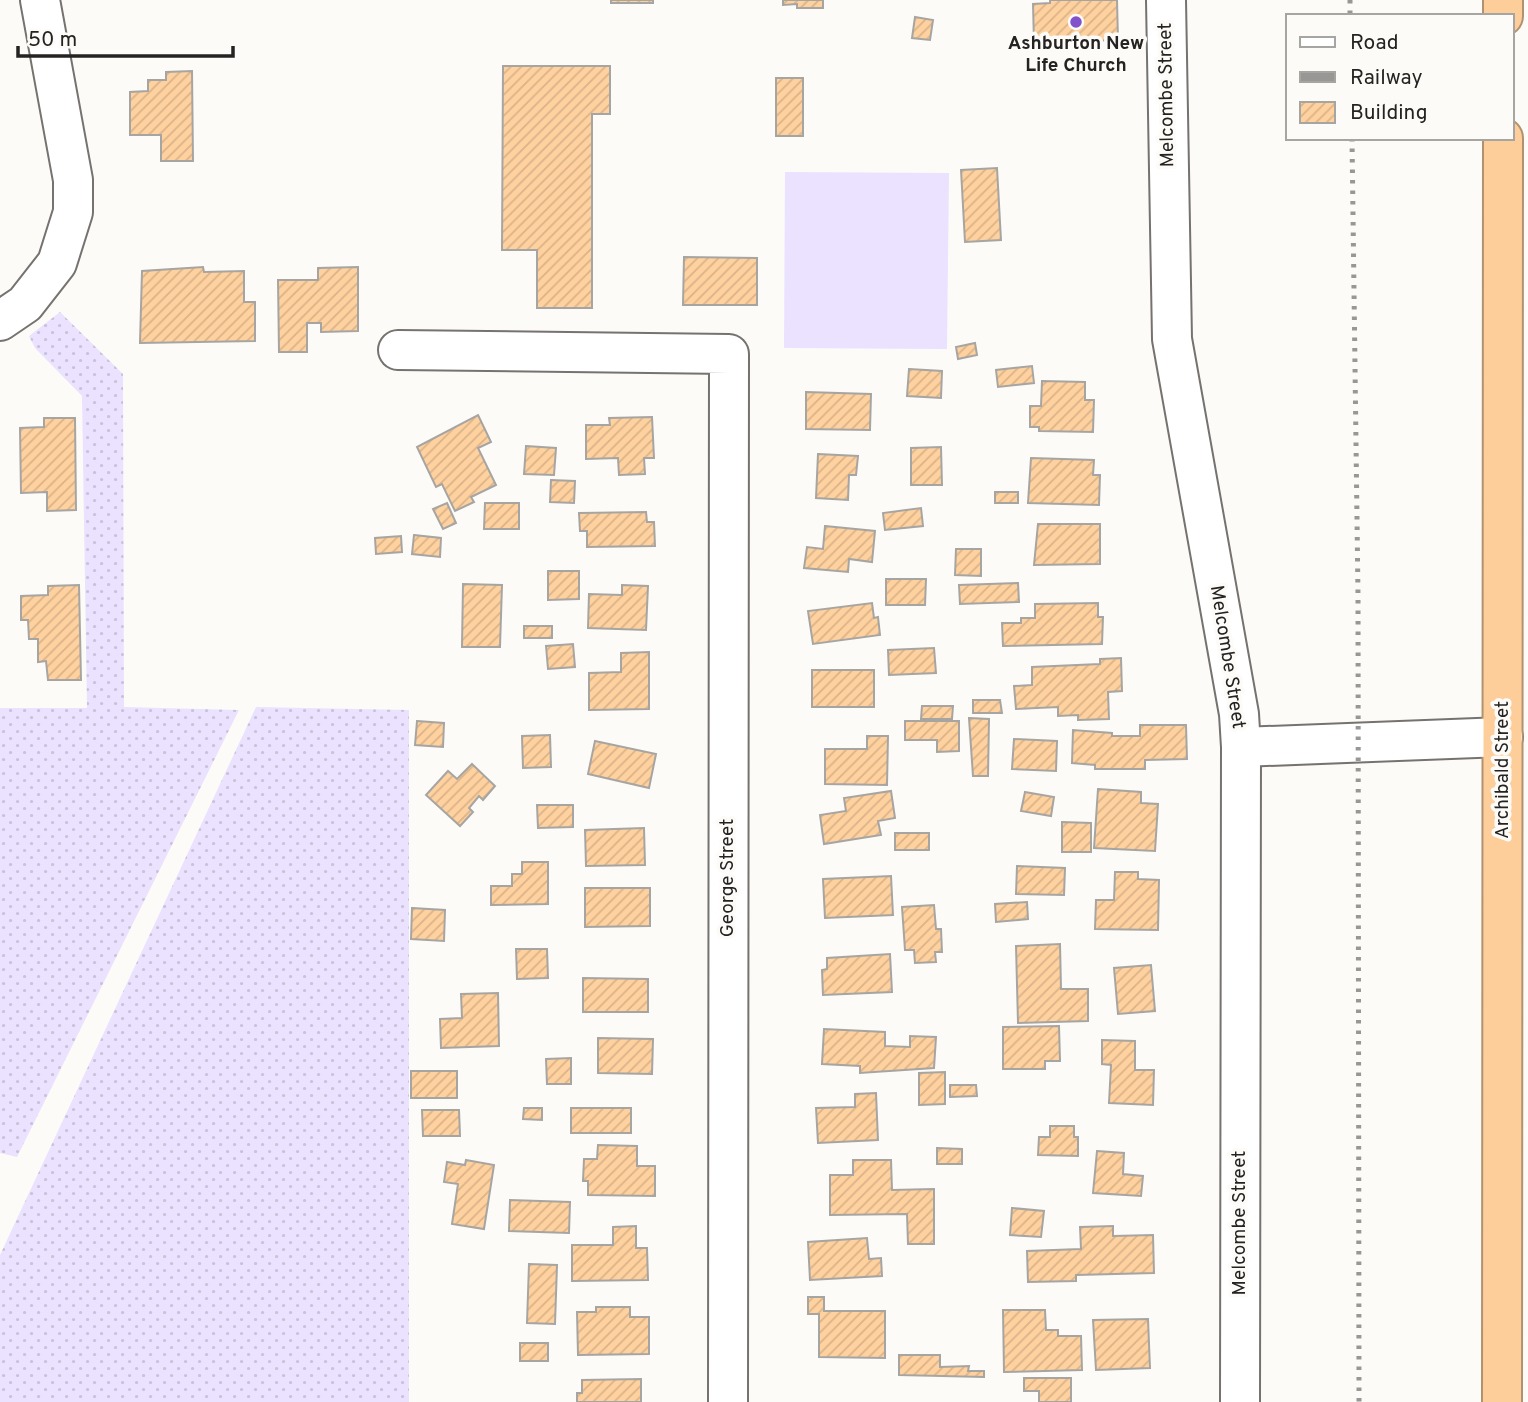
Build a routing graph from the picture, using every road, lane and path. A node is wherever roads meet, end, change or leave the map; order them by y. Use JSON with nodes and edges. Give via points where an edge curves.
{"nodes":[{"id":1,"x":40,"y":0,"type":"edge"},
{"id":2,"x":1166,"y":0,"type":"edge"},
{"id":3,"x":1503,"y":140,"type":"edge"},
{"id":4,"x":1516,"y":301,"type":"edge"},
{"id":5,"x":0,"y":321,"type":"edge"},
{"id":6,"x":398,"y":350,"type":"dead end"},
{"id":7,"x":1503,"y":737,"type":"junction"},
{"id":8,"x":1241,"y":747,"type":"junction"},
{"id":9,"x":728,"y":1402,"type":"edge"},
{"id":10,"x":1240,"y":1402,"type":"edge"},
{"id":11,"x":1502,"y":1402,"type":"edge"}],
"edges":[{"from":1,"to":5,"type":"street","via":[[73,180],[73,212],[57,263],[25,304]]},
{"from":2,"to":8,"type":"street","name":"Melcombe Street","via":[[1172,339],[1239,714]]},
{"from":3,"to":4,"type":"highway","name":"Archibald Street"},
{"from":4,"to":7,"type":"highway","name":"Archibald Street"},
{"from":6,"to":9,"type":"street","name":"George Street","via":[[729,354]]},
{"from":7,"to":8,"type":"street"},
{"from":7,"to":11,"type":"highway","name":"Archibald Street"},
{"from":8,"to":10,"type":"street","name":"Melcombe Street"}]}
